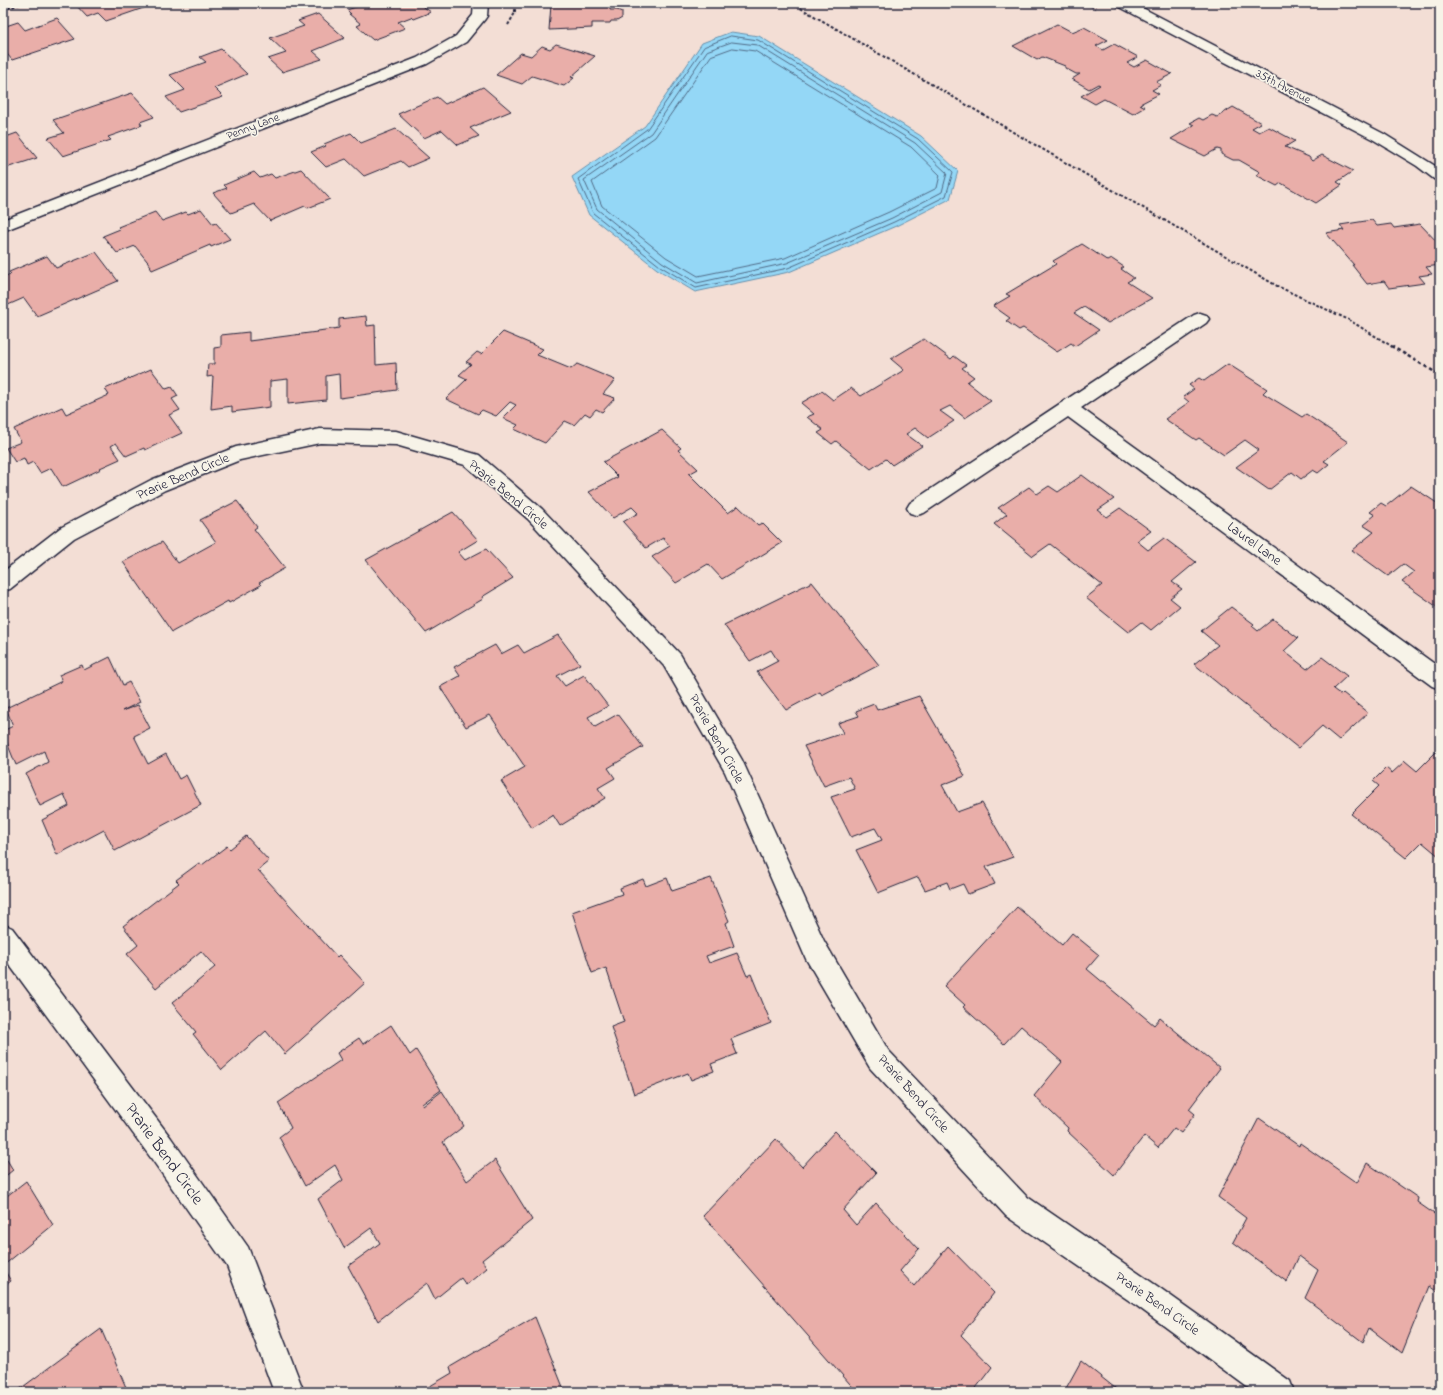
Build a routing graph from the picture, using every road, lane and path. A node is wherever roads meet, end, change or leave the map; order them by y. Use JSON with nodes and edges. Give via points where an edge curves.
{"nodes":[{"id":1,"x":23,"y":3,"type":"edge"},
{"id":2,"x":481,"y":3,"type":"edge"},
{"id":3,"x":792,"y":3,"type":"edge"},
{"id":4,"x":1123,"y":3,"type":"edge"},
{"id":5,"x":3,"y":10,"type":"edge"},
{"id":6,"x":1440,"y":176,"type":"edge"},
{"id":7,"x":3,"y":226,"type":"edge"},
{"id":8,"x":1200,"y":319,"type":"dead end"},
{"id":9,"x":1440,"y":375,"type":"edge"},
{"id":10,"x":1068,"y":408,"type":"junction"},
{"id":11,"x":918,"y":508,"type":"dead end"},
{"id":12,"x":3,"y":583,"type":"edge"},
{"id":13,"x":1440,"y":680,"type":"edge"},
{"id":14,"x":3,"y":936,"type":"edge"},
{"id":15,"x":289,"y":1392,"type":"edge"},
{"id":16,"x":1279,"y":1392,"type":"edge"}],
"edges":[{"from":1,"to":5,"type":"path"},
{"from":2,"to":7,"type":"street","name":"Penny Lane","via":[[480,16],[462,40],[422,61]]},
{"from":3,"to":9,"type":"path","via":[[1277,286],[1349,320]]},
{"from":4,"to":6,"type":"street","name":"35th Avenue","via":[[1379,137]]},
{"from":8,"to":10,"type":"street"},
{"from":10,"to":11,"type":"street"},
{"from":10,"to":13,"type":"street","name":"Laurel Lane"},
{"from":12,"to":16,"type":"street","name":"Prarie Bend Circle","via":[[67,533],[158,485],[236,454],[320,436],[396,438],[472,460],[535,514],[672,660],[734,767],[815,950],[879,1059],[1016,1206],[1147,1296]]},
{"from":14,"to":15,"type":"street","name":"Prarie Bend Circle","via":[[161,1148],[238,1257]]}]}
